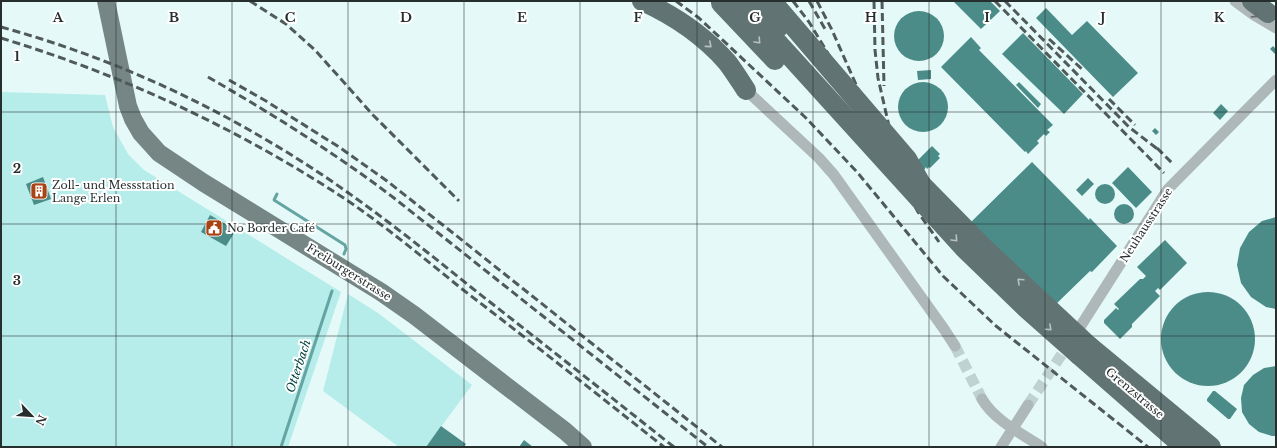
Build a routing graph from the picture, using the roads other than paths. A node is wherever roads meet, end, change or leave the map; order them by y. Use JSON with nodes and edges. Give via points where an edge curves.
{"nodes":[{"id":1,"x":106,"y":1,"type":"edge"},
{"id":2,"x":642,"y":1,"type":"edge"},
{"id":3,"x":718,"y":1,"type":"edge"},
{"id":4,"x":739,"y":1,"type":"edge"},
{"id":5,"x":755,"y":1,"type":"edge"},
{"id":6,"x":771,"y":1,"type":"edge"},
{"id":7,"x":1235,"y":1,"type":"edge"},
{"id":8,"x":1252,"y":1,"type":"edge"},
{"id":9,"x":1270,"y":15,"type":"edge"},
{"id":10,"x":1276,"y":80,"type":"edge"},
{"id":11,"x":746,"y":90,"type":"joint"},
{"id":12,"x":920,"y":192,"type":"junction"},
{"id":13,"x":1074,"y":337,"type":"junction"},
{"id":14,"x":955,"y":346,"type":"tunnel mouth"},
{"id":15,"x":1066,"y":348,"type":"tunnel mouth"},
{"id":16,"x":982,"y":399,"type":"tunnel mouth"},
{"id":17,"x":1028,"y":405,"type":"tunnel mouth"},
{"id":18,"x":1013,"y":428,"type":"junction"},
{"id":19,"x":583,"y":447,"type":"edge"},
{"id":20,"x":1000,"y":447,"type":"edge"},
{"id":21,"x":1042,"y":447,"type":"edge"},
{"id":22,"x":1184,"y":447,"type":"edge"},
{"id":23,"x":1199,"y":447,"type":"edge"},
{"id":24,"x":1211,"y":447,"type":"edge"}],
"edges":[{"from":1,"to":19,"type":"main road","name":"Freiburgerstrasse","via":[[128,106],[141,133],[159,153],[382,292]]},
{"from":2,"to":11,"type":"highway","one_way":true,"via":[[678,21],[706,43],[723,58]]},
{"from":3,"to":12,"type":"highway","one_way":true,"bridge":true,"via":[[876,167],[900,189]]},
{"from":4,"to":12,"type":"highway","bridge":true},
{"from":5,"to":12,"type":"highway","bridge":true},
{"from":6,"to":12,"type":"highway","bridge":true,"via":[[907,159]]},
{"from":7,"to":9,"type":"street","one_way":true,"via":[[1254,15]]},
{"from":8,"to":9,"type":"highway"},
{"from":10,"to":13,"type":"street","name":"Neuhausstrasse","via":[[1168,189]]},
{"from":11,"to":14,"type":"street","via":[[834,174]]},
{"from":12,"to":22,"type":"highway","one_way":true,"bridge":true,"via":[[964,248],[1027,308]]},
{"from":24,"to":12,"type":"highway","one_way":true,"bridge":true,"via":[[1089,346]]},
{"from":13,"to":15,"type":"street","name":"Neuhausstrasse"},
{"from":13,"to":23,"type":"street","name":"Grenzstrasse","via":[[1098,362]]},
{"from":16,"to":18,"type":"street","via":[[994,415]]},
{"from":17,"to":18,"type":"street"},
{"from":18,"to":20,"type":"street"},
{"from":18,"to":21,"type":"street"}]}
